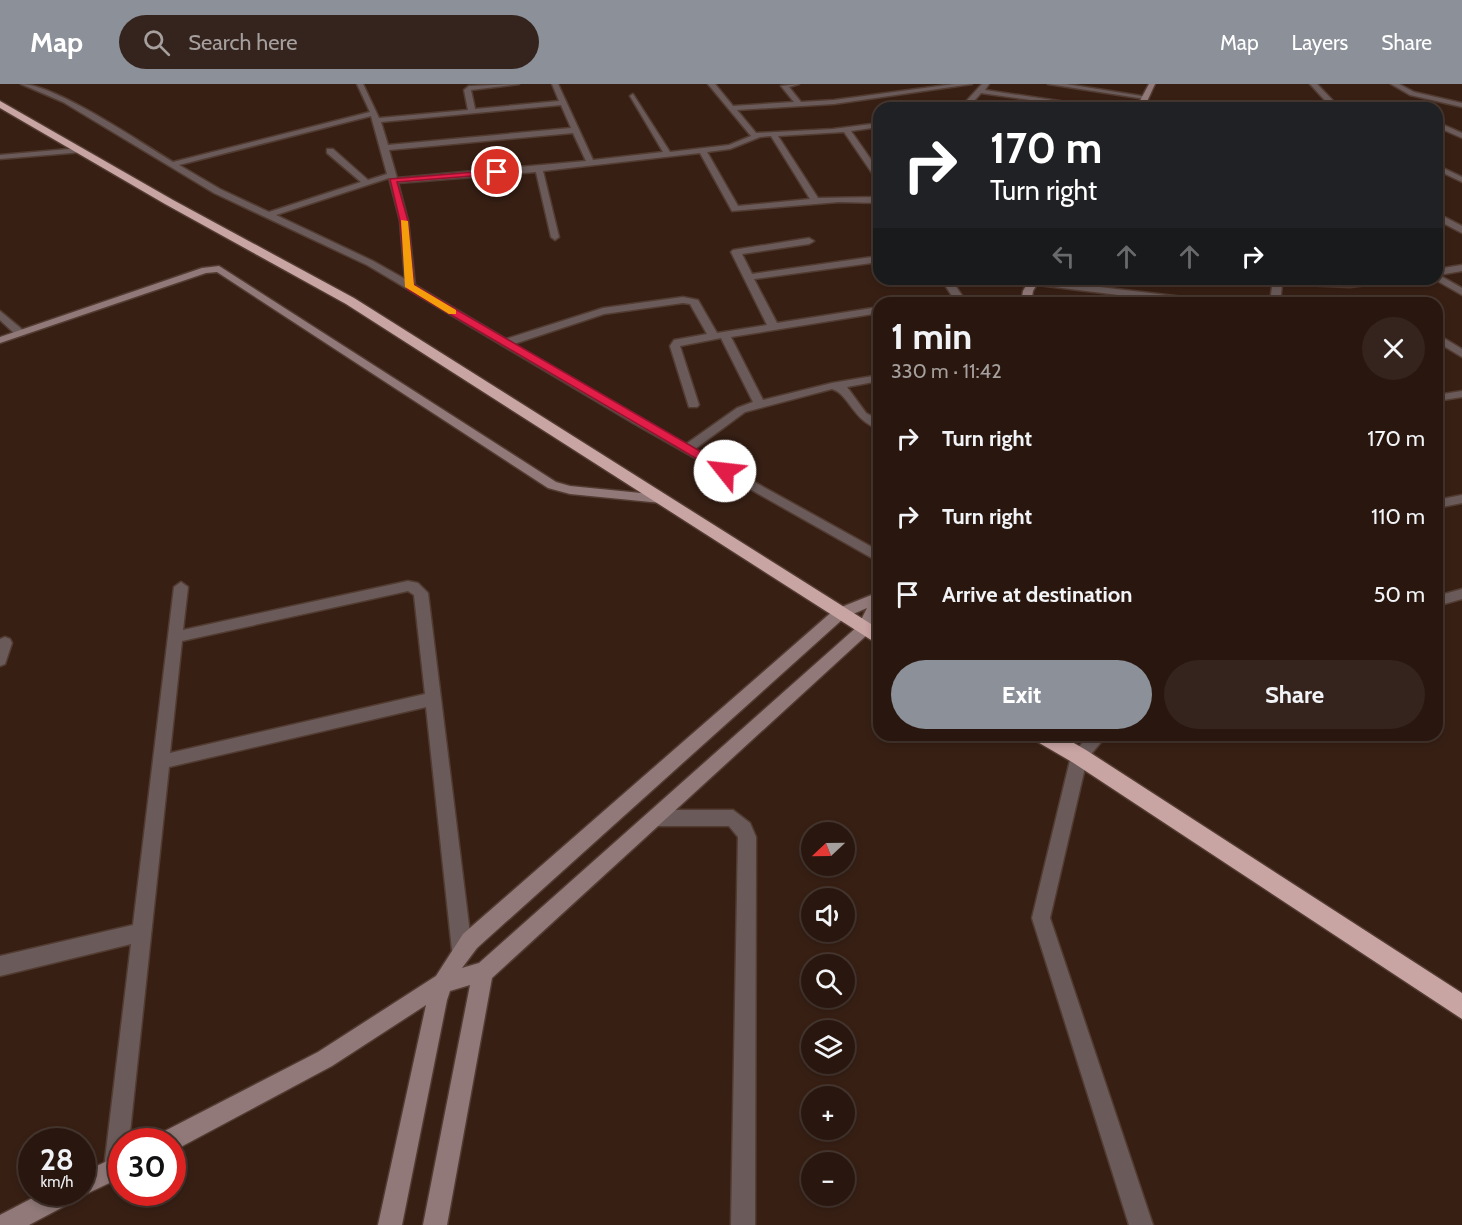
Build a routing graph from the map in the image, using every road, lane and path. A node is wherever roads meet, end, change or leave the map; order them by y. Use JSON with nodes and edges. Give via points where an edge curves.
{"nodes":[{"id":1,"x":24,"y":84,"type":"edge"},
{"id":2,"x":360,"y":84,"type":"edge"},
{"id":3,"x":516,"y":84,"type":"edge"},
{"id":4,"x":555,"y":84,"type":"edge"},
{"id":5,"x":711,"y":84,"type":"edge"},
{"id":6,"x":796,"y":84,"type":"edge"},
{"id":7,"x":969,"y":84,"type":"edge"},
{"id":8,"x":1051,"y":84,"type":"edge"},
{"id":9,"x":1152,"y":84,"type":"edge"},
{"id":10,"x":1313,"y":84,"type":"edge"},
{"id":11,"x":1394,"y":84,"type":"edge"},
{"id":12,"x":1060,"y":85,"type":"edge"},
{"id":13,"x":983,"y":86,"type":"edge"},
{"id":14,"x":633,"y":96,"type":"dead end"},
{"id":15,"x":1145,"y":98,"type":"junction"},
{"id":16,"x":969,"y":102,"type":"edge"},
{"id":17,"x":1070,"y":102,"type":"edge"},
{"id":18,"x":1143,"y":102,"type":"edge"},
{"id":19,"x":1330,"y":102,"type":"edge"},
{"id":20,"x":563,"y":103,"type":"junction"},
{"id":21,"x":0,"y":104,"type":"edge"},
{"id":22,"x":798,"y":104,"type":"junction"},
{"id":23,"x":1462,"y":105,"type":"edge"},
{"id":24,"x":730,"y":108,"type":"junction"},
{"id":25,"x":472,"y":111,"type":"junction"},
{"id":26,"x":375,"y":117,"type":"junction"},
{"id":27,"x":873,"y":126,"type":"edge"},
{"id":28,"x":1443,"y":127,"type":"edge"},
{"id":29,"x":846,"y":129,"type":"junction"},
{"id":30,"x":576,"y":130,"type":"junction"},
{"id":31,"x":774,"y":135,"type":"junction"},
{"id":32,"x":757,"y":136,"type":"junction"},
{"id":33,"x":1462,"y":136,"type":"edge"},
{"id":34,"x":384,"y":148,"type":"junction"},
{"id":35,"x":702,"y":149,"type":"junction"},
{"id":36,"x":80,"y":150,"type":"junction"},
{"id":37,"x":330,"y":151,"type":"dead end"},
{"id":38,"x":667,"y":153,"type":"junction"},
{"id":39,"x":0,"y":157,"type":"edge"},
{"id":40,"x":590,"y":162,"type":"junction"},
{"id":41,"x":173,"y":164,"type":"junction"},
{"id":42,"x":873,"y":168,"type":"edge"},
{"id":43,"x":539,"y":169,"type":"junction"},
{"id":44,"x":1443,"y":170,"type":"edge"},
{"id":45,"x":1462,"y":172,"type":"edge"},
{"id":46,"x":1450,"y":174,"type":"junction"},
{"id":47,"x":1443,"y":175,"type":"edge"},
{"id":48,"x":392,"y":178,"type":"junction"},
{"id":49,"x":1462,"y":180,"type":"edge"},
{"id":50,"x":367,"y":183,"type":"junction"},
{"id":51,"x":873,"y":200,"type":"edge"},
{"id":52,"x":816,"y":202,"type":"junction"},
{"id":53,"x":268,"y":215,"type":"junction"},
{"id":54,"x":1443,"y":219,"type":"edge"},
{"id":55,"x":1462,"y":230,"type":"edge"},
{"id":56,"x":555,"y":237,"type":"dead end"},
{"id":57,"x":808,"y":241,"type":"dead end"},
{"id":58,"x":873,"y":261,"type":"edge"},
{"id":59,"x":1462,"y":268,"type":"edge"},
{"id":60,"x":1443,"y":273,"type":"edge"},
{"id":61,"x":748,"y":277,"type":"junction"},
{"id":62,"x":1443,"y":279,"type":"edge"},
{"id":63,"x":1066,"y":285,"type":"edge"},
{"id":64,"x":410,"y":287,"type":"junction"},
{"id":65,"x":1462,"y":292,"type":"edge"},
{"id":66,"x":1161,"y":297,"type":"edge"},
{"id":67,"x":873,"y":311,"type":"edge"},
{"id":68,"x":0,"y":314,"type":"edge"},
{"id":69,"x":773,"y":326,"type":"junction"},
{"id":70,"x":20,"y":333,"type":"junction"},
{"id":71,"x":718,"y":334,"type":"junction"},
{"id":72,"x":0,"y":340,"type":"edge"},
{"id":73,"x":1443,"y":341,"type":"edge"},
{"id":74,"x":505,"y":343,"type":"junction"},
{"id":75,"x":1462,"y":354,"type":"edge"},
{"id":76,"x":873,"y":379,"type":"edge"},
{"id":77,"x":837,"y":386,"type":"junction"},
{"id":78,"x":1462,"y":394,"type":"edge"},
{"id":79,"x":1443,"y":397,"type":"edge"},
{"id":80,"x":760,"y":404,"type":"junction"},
{"id":81,"x":693,"y":405,"type":"dead end"},
{"id":82,"x":873,"y":422,"type":"edge"},
{"id":83,"x":687,"y":449,"type":"junction"},
{"id":84,"x":1462,"y":499,"type":"edge"},
{"id":85,"x":661,"y":500,"type":"junction"},
{"id":86,"x":1443,"y":503,"type":"edge"},
{"id":87,"x":873,"y":554,"type":"edge"},
{"id":88,"x":181,"y":587,"type":"dead end"},
{"id":89,"x":1462,"y":594,"type":"edge"},
{"id":90,"x":1443,"y":599,"type":"edge"},
{"id":91,"x":873,"y":600,"type":"edge"},
{"id":92,"x":839,"y":614,"type":"junction"},
{"id":93,"x":871,"y":634,"type":"edge"},
{"id":94,"x":176,"y":637,"type":"junction"},
{"id":95,"x":5,"y":643,"type":"dead end"},
{"id":96,"x":0,"y":660,"type":"edge"},
{"id":97,"x":432,"y":699,"type":"junction"},
{"id":98,"x":1053,"y":741,"type":"edge"},
{"id":99,"x":1093,"y":741,"type":"edge"},
{"id":100,"x":1079,"y":756,"type":"junction"},
{"id":101,"x":162,"y":762,"type":"junction"},
{"id":102,"x":655,"y":818,"type":"junction"},
{"id":103,"x":142,"y":932,"type":"junction"},
{"id":104,"x":462,"y":950,"type":"junction"},
{"id":105,"x":0,"y":966,"type":"edge"},
{"id":106,"x":484,"y":971,"type":"junction"},
{"id":107,"x":441,"y":984,"type":"junction"},
{"id":108,"x":1462,"y":1007,"type":"edge"},
{"id":109,"x":122,"y":1128,"type":"edge"},
{"id":110,"x":186,"y":1132,"type":"edge"},
{"id":111,"x":41,"y":1206,"type":"edge"},
{"id":112,"x":5,"y":1225,"type":"edge"},
{"id":113,"x":390,"y":1225,"type":"edge"},
{"id":114,"x":435,"y":1225,"type":"edge"},
{"id":115,"x":744,"y":1225,"type":"edge"},
{"id":116,"x":1141,"y":1225,"type":"edge"}],
"edges":[{"from":1,"to":41,"type":"street","via":[[65,101]]},
{"from":2,"to":26,"type":"street"},
{"from":3,"to":25,"type":"street","via":[[469,88]]},
{"from":4,"to":20,"type":"street"},
{"from":5,"to":24,"type":"street"},
{"from":6,"to":22,"type":"street","via":[[784,86]]},
{"from":7,"to":22,"type":"street"},
{"from":8,"to":12,"type":"street"},
{"from":9,"to":15,"type":"main road"},
{"from":10,"to":19,"type":"street"},
{"from":11,"to":23,"type":"street","via":[[1408,96]]},
{"from":12,"to":15,"type":"street"},
{"from":13,"to":16,"type":"street"},
{"from":13,"to":17,"type":"street"},
{"from":14,"to":38,"type":"street"},
{"from":15,"to":18,"type":"main road"},
{"from":20,"to":25,"type":"street"},
{"from":20,"to":30,"type":"street"},
{"from":21,"to":36,"type":"highway"},
{"from":22,"to":24,"type":"street"},
{"from":24,"to":32,"type":"street"},
{"from":25,"to":26,"type":"street"},
{"from":26,"to":34,"type":"street"},
{"from":26,"to":41,"type":"street"},
{"from":27,"to":29,"type":"street"},
{"from":28,"to":33,"type":"street"},
{"from":29,"to":31,"type":"street"},
{"from":29,"to":42,"type":"street"},
{"from":30,"to":34,"type":"street"},
{"from":30,"to":40,"type":"street"},
{"from":31,"to":32,"type":"street"},
{"from":31,"to":52,"type":"street"},
{"from":32,"to":35,"type":"street","via":[[738,145]]},
{"from":34,"to":48,"type":"street"},
{"from":35,"to":38,"type":"street"},
{"from":35,"to":52,"type":"street","via":[[735,209]]},
{"from":36,"to":39,"type":"street"},
{"from":36,"to":85,"type":"highway","via":[[350,301]]},
{"from":37,"to":50,"type":"street"},
{"from":38,"to":40,"type":"street"},
{"from":40,"to":43,"type":"street"},
{"from":41,"to":53,"type":"street"},
{"from":43,"to":48,"type":"street"},
{"from":43,"to":56,"type":"street"},
{"from":44,"to":46,"type":"street"},
{"from":45,"to":46,"type":"street"},
{"from":46,"to":47,"type":"street"},
{"from":46,"to":49,"type":"street"},
{"from":48,"to":50,"type":"street"},
{"from":48,"to":64,"type":"street","via":[[404,221]]},
{"from":50,"to":53,"type":"street"},
{"from":51,"to":52,"type":"street"},
{"from":53,"to":64,"type":"street","via":[[366,261]]},
{"from":54,"to":55,"type":"street"},
{"from":57,"to":61,"type":"street","via":[[736,252]]},
{"from":58,"to":61,"type":"street"},
{"from":59,"to":60,"type":"street"},
{"from":61,"to":69,"type":"street"},
{"from":62,"to":65,"type":"street"},
{"from":63,"to":66,"type":"street"},
{"from":64,"to":74,"type":"street"},
{"from":67,"to":69,"type":"street"},
{"from":68,"to":70,"type":"street"},
{"from":69,"to":71,"type":"street"},
{"from":70,"to":72,"type":"main road"},
{"from":70,"to":85,"type":"main road","via":[[205,270],[219,269],[552,485]]},
{"from":71,"to":74,"type":"street","via":[[694,302],[683,300],[603,311]]},
{"from":71,"to":80,"type":"street"},
{"from":71,"to":81,"type":"street","via":[[682,340],[675,346]]},
{"from":73,"to":75,"type":"street"},
{"from":74,"to":83,"type":"street"},
{"from":76,"to":77,"type":"street"},
{"from":77,"to":80,"type":"street"},
{"from":77,"to":82,"type":"street"},
{"from":78,"to":79,"type":"street"},
{"from":80,"to":83,"type":"street","via":[[741,410]]},
{"from":83,"to":87,"type":"street"},
{"from":84,"to":86,"type":"street"},
{"from":85,"to":92,"type":"highway"},
{"from":88,"to":94,"type":"street"},
{"from":89,"to":90,"type":"street"},
{"from":91,"to":92,"type":"main road"},
{"from":92,"to":93,"type":"highway"},
{"from":92,"to":104,"type":"main road"},
{"from":93,"to":102,"type":"main road"},
{"from":94,"to":97,"type":"street","via":[[413,586],[421,593]]},
{"from":94,"to":101,"type":"street"},
{"from":95,"to":96,"type":"street"},
{"from":97,"to":101,"type":"street"},
{"from":97,"to":104,"type":"street"},
{"from":98,"to":100,"type":"highway"},
{"from":99,"to":100,"type":"street"},
{"from":100,"to":108,"type":"highway"},
{"from":100,"to":116,"type":"street","via":[[1041,918]]},
{"from":101,"to":103,"type":"street"},
{"from":102,"to":106,"type":"main road"},
{"from":102,"to":115,"type":"street","via":[[733,818],[747,837]]},
{"from":103,"to":105,"type":"street"},
{"from":103,"to":109,"type":"street"},
{"from":104,"to":107,"type":"main road"},
{"from":106,"to":107,"type":"main road"},
{"from":106,"to":114,"type":"main road"},
{"from":107,"to":110,"type":"main road","via":[[326,1059]]},
{"from":107,"to":113,"type":"main road"},
{"from":111,"to":112,"type":"main road"}]}
